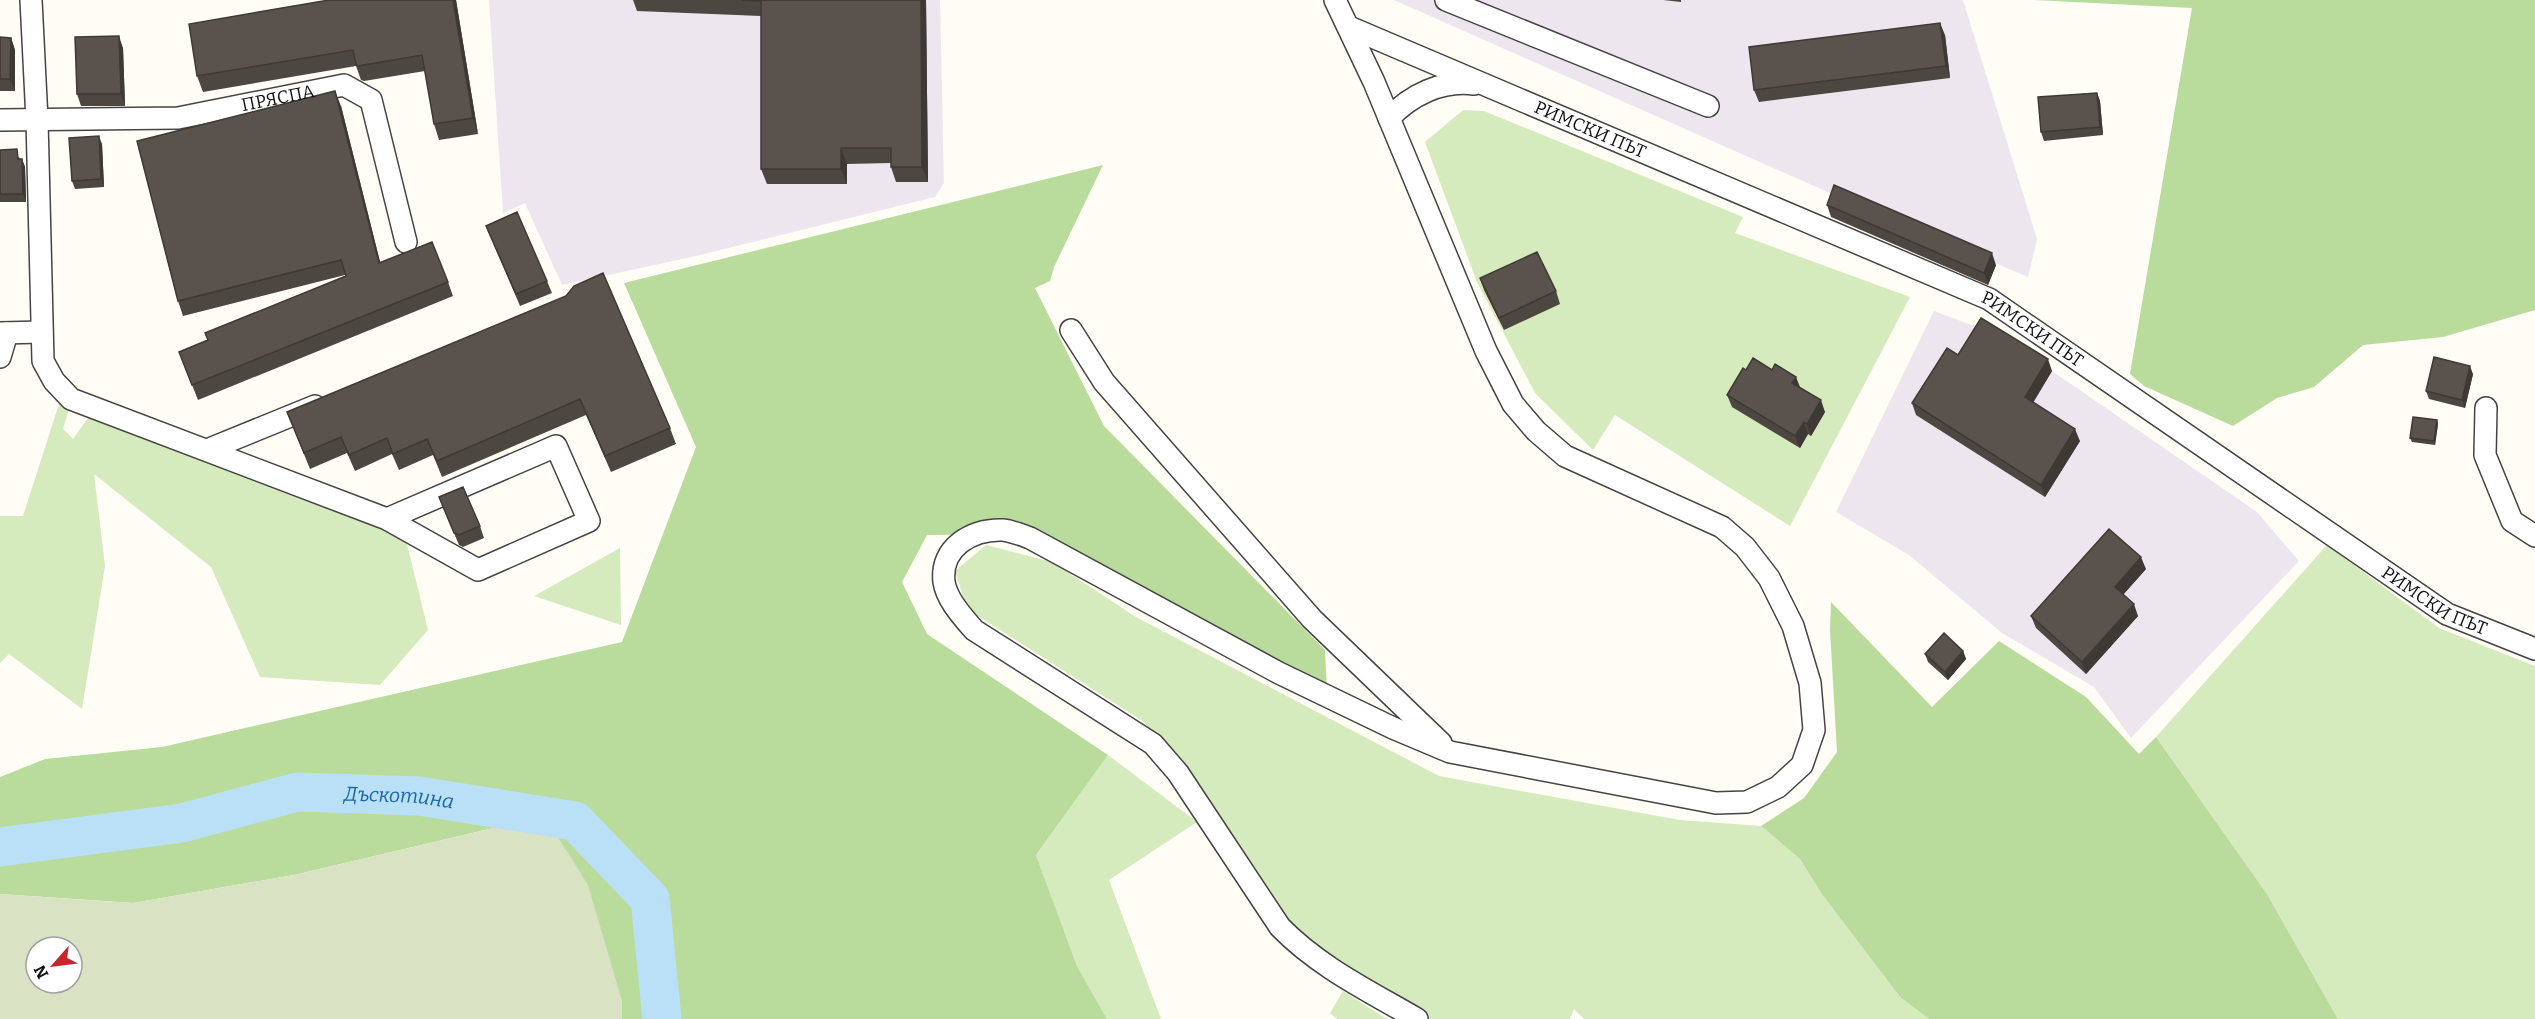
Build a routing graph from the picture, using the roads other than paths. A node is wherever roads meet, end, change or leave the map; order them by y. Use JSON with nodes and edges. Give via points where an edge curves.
{"nodes":[{"id":1,"x":31,"y":0,"type":"edge"},
{"id":2,"x":1335,"y":0,"type":"edge"},
{"id":3,"x":1446,"y":0,"type":"edge"},
{"id":4,"x":1349,"y":27,"type":"junction"},
{"id":5,"x":1486,"y":86,"type":"junction"},
{"id":6,"x":1708,"y":106,"type":"dead end"},
{"id":7,"x":1389,"y":118,"type":"junction"},
{"id":8,"x":0,"y":120,"type":"edge"},
{"id":9,"x":37,"y":120,"type":"junction"},
{"id":10,"x":406,"y":242,"type":"dead end"},
{"id":11,"x":1071,"y":330,"type":"dead end"},
{"id":12,"x":42,"y":332,"type":"junction"},
{"id":13,"x":4,"y":333,"type":"edge"},
{"id":14,"x":0,"y":357,"type":"edge"},
{"id":15,"x":338,"y":396,"type":"edge"},
{"id":16,"x":2486,"y":408,"type":"dead end"},
{"id":17,"x":207,"y":450,"type":"junction"},
{"id":18,"x":387,"y":519,"type":"junction"},
{"id":19,"x":2535,"y":536,"type":"edge"},
{"id":20,"x":2535,"y":649,"type":"edge"},
{"id":21,"x":1450,"y":752,"type":"junction"},
{"id":22,"x":1417,"y":1019,"type":"edge"}],
"edges":[{"from":1,"to":9,"type":"street"},
{"from":2,"to":4,"type":"street"},
{"from":3,"to":6,"type":"street"},
{"from":4,"to":5,"type":"street","name":"РИМСКИ ПЪТ"},
{"from":4,"to":7,"type":"street"},
{"from":5,"to":7,"type":"street","name":"РИМСКИ ПЪТ","via":[[1452,84],[1435,88],[1408,100]]},
{"from":5,"to":20,"type":"street","name":"РИМСКИ ПЪТ","via":[[1989,299],[2447,614]]},
{"from":7,"to":21,"type":"street","via":[[1486,351],[1513,404],[1565,456],[1722,527],[1745,547],[1769,578],[1793,626],[1810,683],[1814,730],[1802,765],[1778,788],[1747,802],[1716,802]]},
{"from":8,"to":9,"type":"street","name":"ПРЯСПА"},
{"from":9,"to":10,"type":"street","name":"ПРЯСПА","via":[[178,118],[344,86],[371,100]]},
{"from":9,"to":12,"type":"street"},
{"from":11,"to":21,"type":"street","via":[[1104,382],[1312,619]]},
{"from":12,"to":13,"type":"street"},
{"from":12,"to":17,"type":"street","via":[[42,361],[71,399]]},
{"from":13,"to":14,"type":"street"},
{"from":15,"to":17,"type":"street"},
{"from":16,"to":19,"type":"street","via":[[2485,455],[2512,521]]},
{"from":17,"to":18,"type":"street"},
{"from":18,"to":18,"type":"street","via":[[478,570],[589,521],[556,446]]},
{"from":21,"to":22,"type":"street","via":[[1279,673],[1030,538],[1005,530],[979,532],[959,541],[947,560],[944,582],[956,610],[974,630],[1153,744],[1178,773],[1280,927],[1333,970]]}]}
